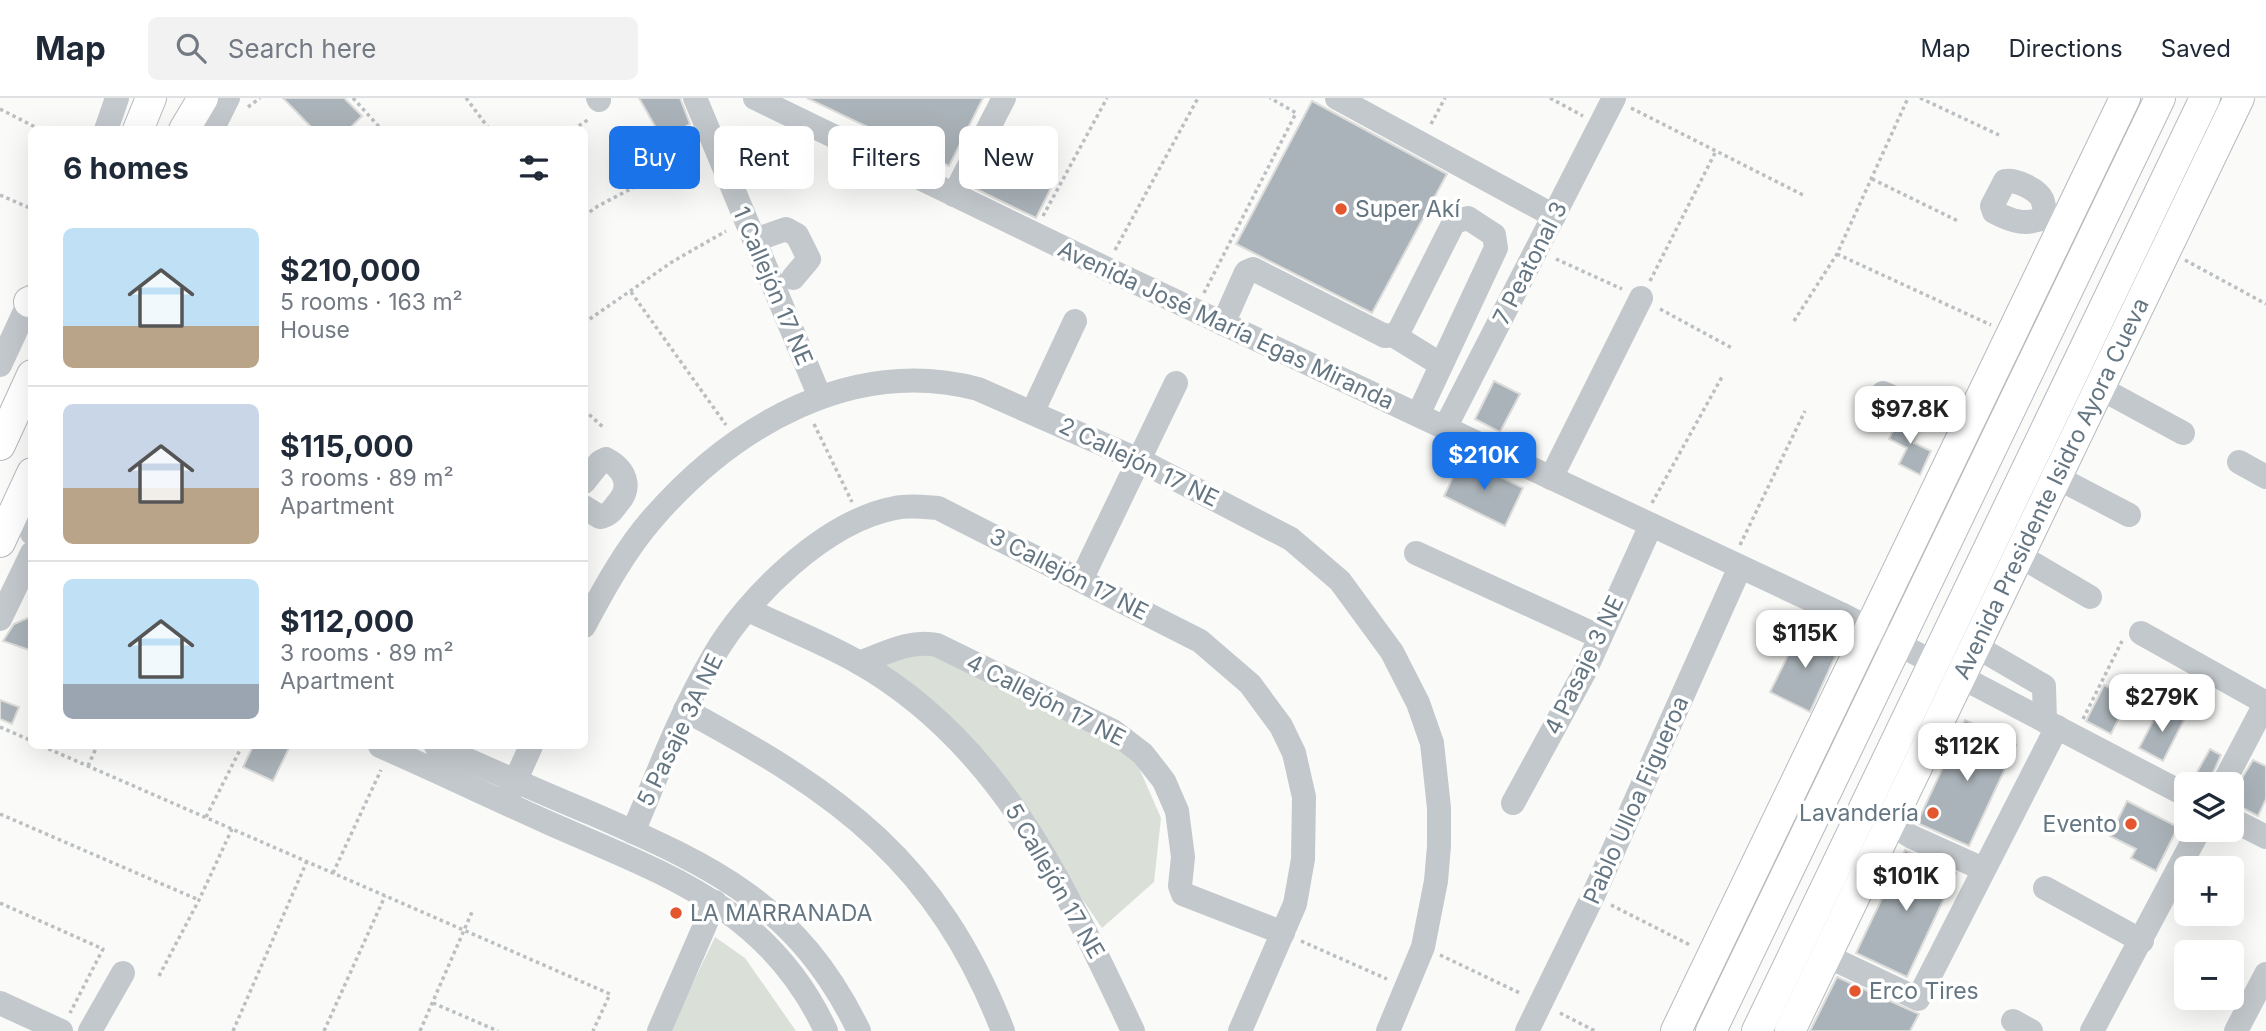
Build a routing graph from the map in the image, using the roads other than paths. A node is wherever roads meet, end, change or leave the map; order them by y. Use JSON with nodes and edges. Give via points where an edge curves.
{"nodes":[{"id":1,"x":117,"y":98,"type":"edge"},
{"id":2,"x":151,"y":98,"type":"edge"},
{"id":3,"x":203,"y":98,"type":"edge"},
{"id":4,"x":228,"y":98,"type":"edge"},
{"id":5,"x":695,"y":98,"type":"edge"},
{"id":6,"x":755,"y":98,"type":"edge"},
{"id":7,"x":1004,"y":98,"type":"edge"},
{"id":8,"x":1337,"y":98,"type":"edge"},
{"id":9,"x":2125,"y":98,"type":"edge"},
{"id":10,"x":2160,"y":98,"type":"edge"},
{"id":11,"x":2205,"y":98,"type":"edge"},
{"id":12,"x":2239,"y":98,"type":"edge"},
{"id":13,"x":1614,"y":99,"type":"edge"},
{"id":14,"x":107,"y":126,"type":"edge"},
{"id":15,"x":140,"y":126,"type":"edge"},
{"id":16,"x":186,"y":126,"type":"edge"},
{"id":17,"x":214,"y":126,"type":"edge"},
{"id":18,"x":954,"y":195,"type":"junction"},
{"id":19,"x":1554,"y":216,"type":"junction"},
{"id":20,"x":750,"y":230,"type":"junction"},
{"id":21,"x":793,"y":278,"type":"dead end"},
{"id":22,"x":1641,"y":298,"type":"road end"},
{"id":23,"x":28,"y":306,"type":"edge"},
{"id":24,"x":1075,"y":321,"type":"dead end"},
{"id":25,"x":1223,"y":324,"type":"junction"},
{"id":26,"x":1393,"y":335,"type":"junction"},
{"id":27,"x":1440,"y":364,"type":"junction"},
{"id":28,"x":0,"y":365,"type":"edge"},
{"id":29,"x":1176,"y":383,"type":"dead end"},
{"id":30,"x":28,"y":384,"type":"edge"},
{"id":31,"x":2101,"y":388,"type":"junction"},
{"id":32,"x":1884,"y":393,"type":"dead end"},
{"id":33,"x":811,"y":399,"type":"junction"},
{"id":34,"x":1033,"y":411,"type":"junction"},
{"id":35,"x":1418,"y":415,"type":"junction"},
{"id":36,"x":1444,"y":428,"type":"junction"},
{"id":37,"x":1968,"y":428,"type":"junction"},
{"id":38,"x":2183,"y":433,"type":"dead end"},
{"id":39,"x":0,"y":445,"type":"edge"},
{"id":40,"x":1141,"y":461,"type":"junction"},
{"id":41,"x":2239,"y":462,"type":"dead end"},
{"id":42,"x":2266,"y":477,"type":"edge"},
{"id":43,"x":1551,"y":478,"type":"junction"},
{"id":44,"x":2058,"y":478,"type":"junction"},
{"id":45,"x":588,"y":480,"type":"edge"},
{"id":46,"x":28,"y":481,"type":"edge"},
{"id":47,"x":622,"y":499,"type":"junction"},
{"id":48,"x":19,"y":502,"type":"junction"},
{"id":49,"x":938,"y":508,"type":"joint"},
{"id":50,"x":588,"y":509,"type":"edge"},
{"id":51,"x":2129,"y":515,"type":"dead end"},
{"id":52,"x":653,"y":517,"type":"junction"},
{"id":53,"x":28,"y":523,"type":"edge"},
{"id":54,"x":1647,"y":523,"type":"junction"},
{"id":55,"x":0,"y":542,"type":"edge"},
{"id":56,"x":1416,"y":553,"type":"dead end"},
{"id":57,"x":2020,"y":556,"type":"junction"},
{"id":58,"x":28,"y":562,"type":"edge"},
{"id":59,"x":1736,"y":565,"type":"junction"},
{"id":60,"x":1081,"y":580,"type":"junction"},
{"id":61,"x":2090,"y":597,"type":"dead end"},
{"id":62,"x":10,"y":604,"type":"edge"},
{"id":63,"x":748,"y":610,"type":"junction"},
{"id":64,"x":588,"y":619,"type":"edge"},
{"id":65,"x":1871,"y":629,"type":"junction"},
{"id":66,"x":2132,"y":636,"type":"road end"},
{"id":67,"x":1600,"y":637,"type":"junction"},
{"id":68,"x":1899,"y":644,"type":"junction"},
{"id":69,"x":1977,"y":647,"type":"junction"},
{"id":70,"x":859,"y":663,"type":"junction"},
{"id":71,"x":1935,"y":663,"type":"junction"},
{"id":72,"x":1962,"y":677,"type":"junction"},
{"id":73,"x":2266,"y":702,"type":"edge"},
{"id":74,"x":685,"y":710,"type":"junction"},
{"id":75,"x":2059,"y":728,"type":"junction"},
{"id":76,"x":388,"y":749,"type":"edge"},
{"id":77,"x":441,"y":749,"type":"edge"},
{"id":78,"x":530,"y":749,"type":"edge"},
{"id":79,"x":2229,"y":772,"type":"edge"},
{"id":80,"x":2174,"y":789,"type":"edge"},
{"id":81,"x":510,"y":792,"type":"junction"},
{"id":82,"x":1513,"y":803,"type":"dead end"},
{"id":83,"x":1891,"y":824,"type":"junction"},
{"id":84,"x":2244,"y":826,"type":"edge"},
{"id":85,"x":633,"y":832,"type":"junction"},
{"id":86,"x":2266,"y":837,"type":"edge"},
{"id":87,"x":2193,"y":842,"type":"edge"},
{"id":88,"x":1983,"y":869,"type":"junction"},
{"id":89,"x":2045,"y":888,"type":"dead end"},
{"id":90,"x":715,"y":902,"type":"junction"},
{"id":91,"x":1283,"y":933,"type":"junction"},
{"id":92,"x":2142,"y":941,"type":"junction"},
{"id":93,"x":1827,"y":956,"type":"junction"},
{"id":94,"x":123,"y":973,"type":"dead end"},
{"id":95,"x":2264,"y":983,"type":"edge"},
{"id":96,"x":0,"y":1003,"type":"edge"},
{"id":97,"x":64,"y":1025,"type":"edge"},
{"id":98,"x":90,"y":1031,"type":"edge"},
{"id":99,"x":659,"y":1031,"type":"edge"},
{"id":100,"x":827,"y":1031,"type":"edge"},
{"id":101,"x":859,"y":1031,"type":"edge"},
{"id":102,"x":1003,"y":1031,"type":"edge"},
{"id":103,"x":1132,"y":1031,"type":"edge"},
{"id":104,"x":1240,"y":1031,"type":"edge"},
{"id":105,"x":1388,"y":1031,"type":"edge"},
{"id":106,"x":1527,"y":1031,"type":"edge"},
{"id":107,"x":1676,"y":1031,"type":"edge"},
{"id":108,"x":1711,"y":1031,"type":"edge"},
{"id":109,"x":1757,"y":1031,"type":"edge"},
{"id":110,"x":1790,"y":1031,"type":"edge"},
{"id":111,"x":2092,"y":1031,"type":"edge"},
{"id":112,"x":2235,"y":1031,"type":"edge"}],
"edges":[{"from":1,"to":14,"type":"street"},
{"from":2,"to":15,"type":"main road"},
{"from":3,"to":16,"type":"main road"},
{"from":4,"to":17,"type":"street"},
{"from":5,"to":20,"type":"street","name":"1 Callejón 17 NE"},
{"from":6,"to":18,"type":"street","name":"Avenida José María Egas Miranda"},
{"from":7,"to":18,"type":"street"},
{"from":8,"to":19,"type":"street"},
{"from":9,"to":37,"type":"main road","via":[[2054,221],[2012,335]]},
{"from":10,"to":68,"type":"main road"},
{"from":11,"to":71,"type":"main road","name":"Avenida Presidente Isidro Ayora Cueva"},
{"from":12,"to":31,"type":"main road","name":"Avenida Presidente Isidro Ayora Cueva"},
{"from":13,"to":19,"type":"street","name":"7 Peatonal 3"},
{"from":18,"to":25,"type":"street","name":"Avenida José María Egas Miranda"},
{"from":19,"to":36,"type":"street","name":"7 Peatonal 3"},
{"from":20,"to":21,"type":"street","via":[[786,229],[797,235],[809,259]]},
{"from":20,"to":33,"type":"street","name":"1 Callejón 17 NE"},
{"from":22,"to":43,"type":"street"},
{"from":23,"to":28,"type":"street"},
{"from":24,"to":34,"type":"street"},
{"from":25,"to":26,"type":"street","via":[[1246,272],[1253,269],[1385,336]]},
{"from":25,"to":35,"type":"street","name":"Avenida José María Egas Miranda"},
{"from":26,"to":27,"type":"street"},
{"from":26,"to":27,"type":"street","via":[[1454,222],[1468,218],[1494,235],[1496,248]]},
{"from":27,"to":35,"type":"street"},
{"from":29,"to":40,"type":"street"},
{"from":30,"to":39,"type":"main road"},
{"from":31,"to":38,"type":"street"},
{"from":31,"to":44,"type":"main road","name":"Avenida Presidente Isidro Ayora Cueva"},
{"from":32,"to":37,"type":"street"},
{"from":33,"to":34,"type":"street","name":"2 Callejón 17 NE","via":[[865,384],[903,380],[959,384]]},
{"from":33,"to":52,"type":"street","name":"2 Callejón 17 NE","via":[[737,442]]},
{"from":34,"to":40,"type":"street","name":"2 Callejón 17 NE"},
{"from":35,"to":36,"type":"street","name":"Avenida José María Egas Miranda"},
{"from":36,"to":43,"type":"street","name":"Avenida José María Egas Miranda"},
{"from":37,"to":65,"type":"main road"},
{"from":40,"to":60,"type":"street"},
{"from":40,"to":105,"type":"street","name":"2 Callejón 17 NE","via":[[1291,539],[1351,594],[1402,669],[1432,743],[1439,846],[1423,947]]},
{"from":41,"to":42,"type":"street"},
{"from":43,"to":54,"type":"street","name":"Avenida José María Egas Miranda"},
{"from":44,"to":51,"type":"street"},
{"from":44,"to":57,"type":"main road","name":"Avenida Presidente Isidro Ayora Cueva"},
{"from":45,"to":47,"type":"street"},
{"from":46,"to":48,"type":"main road"},
{"from":47,"to":50,"type":"street","via":[[604,517]]},
{"from":47,"to":52,"type":"street"},
{"from":48,"to":53,"type":"street"},
{"from":48,"to":55,"type":"main road"},
{"from":49,"to":60,"type":"street","name":"3 Callejón 17 NE"},
{"from":49,"to":63,"type":"street","name":"5 Pasaje 3A NE","via":[[897,507],[860,519],[794,564]]},
{"from":52,"to":64,"type":"street","name":"2 Callejón 17 NE"},
{"from":54,"to":59,"type":"street","name":"Avenida José María Egas Miranda"},
{"from":54,"to":67,"type":"street","name":"4 Pasaje 3 NE"},
{"from":56,"to":67,"type":"street"},
{"from":57,"to":61,"type":"street"},
{"from":57,"to":69,"type":"main road","name":"Avenida Presidente Isidro Ayora Cueva"},
{"from":58,"to":62,"type":"street"},
{"from":59,"to":65,"type":"street","name":"Avenida José María Egas Miranda"},
{"from":59,"to":106,"type":"street","name":"Pablo Ulloa Figueroa","via":[[1593,896]]},
{"from":60,"to":91,"type":"street","name":"3 Callejón 17 NE","via":[[1200,640],[1262,698],[1294,753],[1304,797],[1306,838],[1300,881]]},
{"from":63,"to":70,"type":"street","name":"5 Callejón 17 NE"},
{"from":63,"to":74,"type":"street","name":"5 Pasaje 3A NE","via":[[714,654]]},
{"from":65,"to":68,"type":"street","name":"Avenida José María Egas Miranda"},
{"from":65,"to":107,"type":"main road"},
{"from":66,"to":73,"type":"street"},
{"from":67,"to":82,"type":"street","name":"4 Pasaje 3 NE"},
{"from":68,"to":71,"type":"street","name":"Avenida José María Egas Miranda"},
{"from":68,"to":108,"type":"main road"},
{"from":69,"to":72,"type":"main road","name":"Avenida Presidente Isidro Ayora Cueva"},
{"from":69,"to":75,"type":"street","via":[[2043,686]]},
{"from":70,"to":91,"type":"street","name":"4 Callejón 17 NE","via":[[912,644],[937,645],[1121,736],[1149,760],[1174,802],[1182,845],[1182,894]]},
{"from":70,"to":103,"type":"street","name":"5 Callejón 17 NE","via":[[954,734],[1016,809],[1098,953]]},
{"from":71,"to":72,"type":"street","name":"Avenida José María Egas Miranda"},
{"from":71,"to":109,"type":"main road","name":"Avenida Presidente Isidro Ayora Cueva"},
{"from":72,"to":75,"type":"street","name":"Avenida José María Egas Miranda"},
{"from":72,"to":83,"type":"main road","name":"Avenida Presidente Isidro Ayora Cueva"},
{"from":73,"to":79,"type":"street"},
{"from":74,"to":85,"type":"street","name":"5 Pasaje 3A NE"},
{"from":74,"to":102,"type":"street","via":[[794,771],[881,839],[944,915],[989,995]]},
{"from":75,"to":80,"type":"street","name":"Avenida José María Egas Miranda"},
{"from":75,"to":88,"type":"street"},
{"from":76,"to":81,"type":"street"},
{"from":77,"to":81,"type":"street"},
{"from":78,"to":81,"type":"street"},
{"from":81,"to":85,"type":"street"},
{"from":81,"to":90,"type":"street","via":[[544,830],[666,874]]},
{"from":83,"to":88,"type":"street"},
{"from":83,"to":93,"type":"main road","name":"Avenida Presidente Isidro Ayora Cueva"},
{"from":84,"to":86,"type":"street"},
{"from":85,"to":101,"type":"street","via":[[709,867],[758,901],[826,972]]},
{"from":87,"to":92,"type":"street"},
{"from":88,"to":93,"type":"street","via":[[1918,999]]},
{"from":89,"to":92,"type":"street"},
{"from":90,"to":99,"type":"street"},
{"from":90,"to":100,"type":"street","via":[[773,954],[800,986]]},
{"from":91,"to":104,"type":"street","name":"3 Callejón 17 NE"},
{"from":92,"to":111,"type":"street"},
{"from":93,"to":110,"type":"main road","name":"Avenida Presidente Isidro Ayora Cueva"},
{"from":94,"to":98,"type":"street"},
{"from":95,"to":112,"type":"street"},
{"from":96,"to":97,"type":"street"}]}
